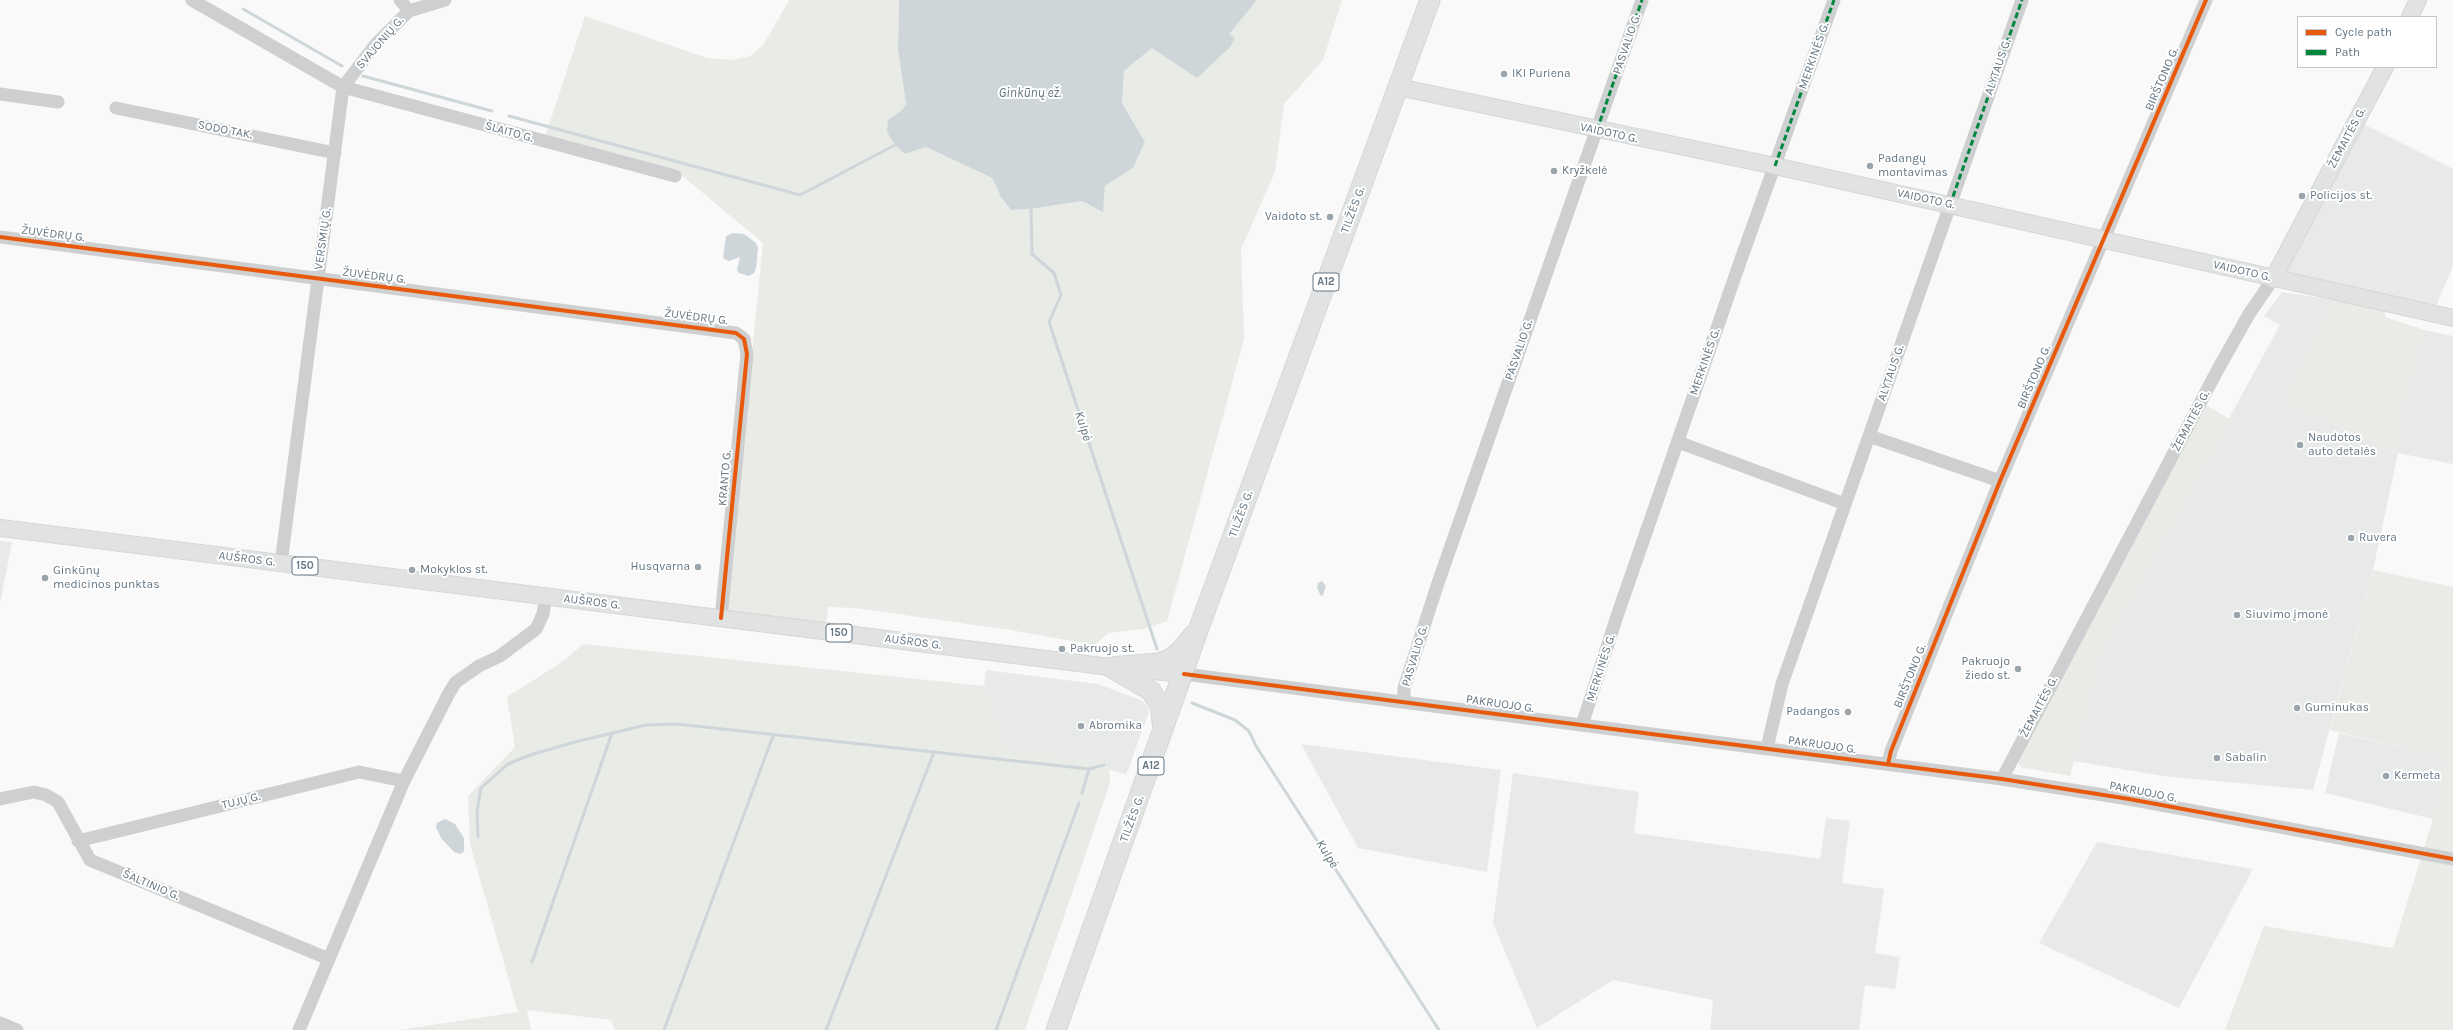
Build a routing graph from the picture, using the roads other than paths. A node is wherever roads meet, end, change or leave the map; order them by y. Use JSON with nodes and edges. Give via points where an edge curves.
{"nodes":[{"id":1,"x":192,"y":0,"type":"edge"},
{"id":2,"x":400,"y":0,"type":"edge"},
{"id":3,"x":445,"y":0,"type":"edge"},
{"id":4,"x":1430,"y":0,"type":"edge"},
{"id":5,"x":1642,"y":0,"type":"edge"},
{"id":6,"x":1834,"y":0,"type":"edge"},
{"id":7,"x":2022,"y":0,"type":"edge"},
{"id":8,"x":2206,"y":0,"type":"edge"},
{"id":9,"x":2418,"y":0,"type":"edge"},
{"id":10,"x":409,"y":11,"type":"junction"},
{"id":11,"x":2410,"y":16,"type":"edge"},
{"id":12,"x":2384,"y":68,"type":"edge"},
{"id":13,"x":343,"y":87,"type":"junction"},
{"id":14,"x":1398,"y":87,"type":"junction"},
{"id":15,"x":0,"y":94,"type":"edge"},
{"id":16,"x":58,"y":102,"type":"dead end"},
{"id":17,"x":116,"y":108,"type":"dead end"},
{"id":18,"x":1598,"y":130,"type":"junction"},
{"id":19,"x":335,"y":153,"type":"junction"},
{"id":20,"x":1775,"y":166,"type":"junction"},
{"id":21,"x":675,"y":176,"type":"dead end"},
{"id":22,"x":1950,"y":205,"type":"junction"},
{"id":23,"x":0,"y":238,"type":"edge"},
{"id":24,"x":2104,"y":239,"type":"junction"},
{"id":25,"x":318,"y":279,"type":"junction"},
{"id":26,"x":2273,"y":279,"type":"junction"},
{"id":27,"x":2453,"y":318,"type":"edge"},
{"id":28,"x":744,"y":339,"type":"joint"},
{"id":29,"x":1869,"y":436,"type":"junction"},
{"id":30,"x":1678,"y":442,"type":"junction"},
{"id":31,"x":2000,"y":481,"type":"junction"},
{"id":32,"x":1845,"y":504,"type":"junction"},
{"id":33,"x":0,"y":528,"type":"edge"},
{"id":34,"x":281,"y":563,"type":"junction"},
{"id":35,"x":546,"y":596,"type":"junction"},
{"id":36,"x":721,"y":618,"type":"junction"},
{"id":37,"x":1200,"y":625,"type":"junction"},
{"id":38,"x":1110,"y":667,"type":"junction"},
{"id":39,"x":1184,"y":674,"type":"junction"},
{"id":40,"x":1404,"y":701,"type":"junction"},
{"id":41,"x":1582,"y":725,"type":"junction"},
{"id":42,"x":1163,"y":732,"type":"junction"},
{"id":43,"x":1767,"y":748,"type":"junction"},
{"id":44,"x":1888,"y":764,"type":"junction"},
{"id":45,"x":2002,"y":779,"type":"junction"},
{"id":46,"x":404,"y":781,"type":"junction"},
{"id":47,"x":0,"y":799,"type":"edge"},
{"id":48,"x":78,"y":842,"type":"junction"},
{"id":49,"x":2453,"y":859,"type":"edge"},
{"id":50,"x":329,"y":959,"type":"junction"},
{"id":51,"x":0,"y":1023,"type":"edge"},
{"id":52,"x":17,"y":1030,"type":"edge"},
{"id":53,"x":299,"y":1030,"type":"edge"},
{"id":54,"x":1056,"y":1030,"type":"edge"}],
"edges":[{"from":1,"to":13,"type":"street"},
{"from":2,"to":10,"type":"street"},
{"from":3,"to":10,"type":"street","name":"SVAJONIŲ G."},
{"from":4,"to":14,"type":"highway","name":"TILŽĖS G.","number":"A12"},
{"from":5,"to":18,"type":"street","name":"PASVALIO G."},
{"from":6,"to":20,"type":"street","name":"MERKINĖS G."},
{"from":7,"to":22,"type":"street","name":"ALYTAUS G."},
{"from":8,"to":24,"type":"street","name":"BIRŠTONO G."},
{"from":9,"to":11,"type":"main road"},
{"from":10,"to":13,"type":"street","name":"SVAJONIŲ G.","via":[[376,44]]},
{"from":12,"to":26,"type":"main road","name":"ŽEMAITĖS G."},
{"from":13,"to":19,"type":"street","name":"VERSMIŲ G."},
{"from":13,"to":21,"type":"street","name":"ŠLAITO G."},
{"from":14,"to":18,"type":"main road","name":"VAIDOTO G."},
{"from":14,"to":37,"type":"highway","name":"TILŽĖS G.","number":"A12"},
{"from":15,"to":16,"type":"street"},
{"from":17,"to":19,"type":"street","name":"SODO TAK."},
{"from":18,"to":20,"type":"main road","name":"VAIDOTO G."},
{"from":18,"to":40,"type":"street","name":"PASVALIO G.","via":[[1437,586],[1404,688]]},
{"from":19,"to":25,"type":"street","name":"VERSMIŲ G."},
{"from":20,"to":22,"type":"main road","name":"VAIDOTO G."},
{"from":20,"to":30,"type":"street","name":"MERKINĖS G."},
{"from":22,"to":24,"type":"main road","name":"VAIDOTO G."},
{"from":22,"to":29,"type":"street","name":"ALYTAUS G."},
{"from":23,"to":25,"type":"street","name":"ŽUVĖDRŲ G."},
{"from":24,"to":26,"type":"main road","name":"VAIDOTO G."},
{"from":24,"to":31,"type":"street","name":"BIRŠTONO G."},
{"from":25,"to":28,"type":"street","name":"ŽUVĖDRŲ G.","via":[[730,331]]},
{"from":25,"to":34,"type":"street","name":"VERSMIŲ G."},
{"from":26,"to":27,"type":"main road","name":"VAIDOTO G."},
{"from":26,"to":45,"type":"street","name":"ŽEMAITĖS G.","via":[[2249,314],[2214,377]]},
{"from":28,"to":36,"type":"street","name":"KRANTO G.","via":[[746,354]]},
{"from":29,"to":31,"type":"street"},
{"from":29,"to":32,"type":"street","name":"ALYTAUS G."},
{"from":30,"to":32,"type":"street"},
{"from":30,"to":41,"type":"street","name":"MERKINĖS G."},
{"from":31,"to":44,"type":"street","name":"BIRŠTONO G."},
{"from":32,"to":43,"type":"street","name":"ALYTAUS G.","via":[[1782,684]]},
{"from":33,"to":34,"type":"main road","name":"AUŠROS G.","number":"150"},
{"from":34,"to":35,"type":"main road","name":"AUŠROS G.","number":"150"},
{"from":35,"to":36,"type":"main road","name":"AUŠROS G.","number":"150"},
{"from":35,"to":46,"type":"street","via":[[543,614],[536,629],[500,656],[479,666],[456,682]]},
{"from":36,"to":38,"type":"main road","name":"AUŠROS G.","number":"150"},
{"from":37,"to":38,"type":"highway","via":[[1180,651],[1170,659],[1158,663]]},
{"from":37,"to":39,"type":"highway","name":"TILŽĖS G.","number":"A12"},
{"from":38,"to":39,"type":"main road","name":"AUŠROS G.","number":"150"},
{"from":38,"to":42,"type":"highway","via":[[1151,691],[1160,705]]},
{"from":39,"to":40,"type":"street","name":"PAKRUOJO G."},
{"from":39,"to":42,"type":"highway","name":"TILŽĖS G.","number":"A12"},
{"from":40,"to":41,"type":"street","name":"PAKRUOJO G."},
{"from":41,"to":43,"type":"street","name":"PAKRUOJO G."},
{"from":42,"to":54,"type":"highway","name":"TILŽĖS G.","number":"A12"},
{"from":43,"to":44,"type":"street","name":"PAKRUOJO G."},
{"from":44,"to":45,"type":"street","name":"PAKRUOJO G."},
{"from":45,"to":49,"type":"street","name":"PAKRUOJO G.","via":[[2130,799]]},
{"from":46,"to":48,"type":"street","name":"TUJŲ G.","via":[[359,772]]},
{"from":46,"to":50,"type":"street"},
{"from":47,"to":48,"type":"street","name":"ŠALTINIO G.","via":[[34,792],[46,795],[58,802]]},
{"from":48,"to":50,"type":"street","name":"ŠALTINIO G.","via":[[90,860]]},
{"from":50,"to":53,"type":"street"},
{"from":51,"to":52,"type":"street"}]}
